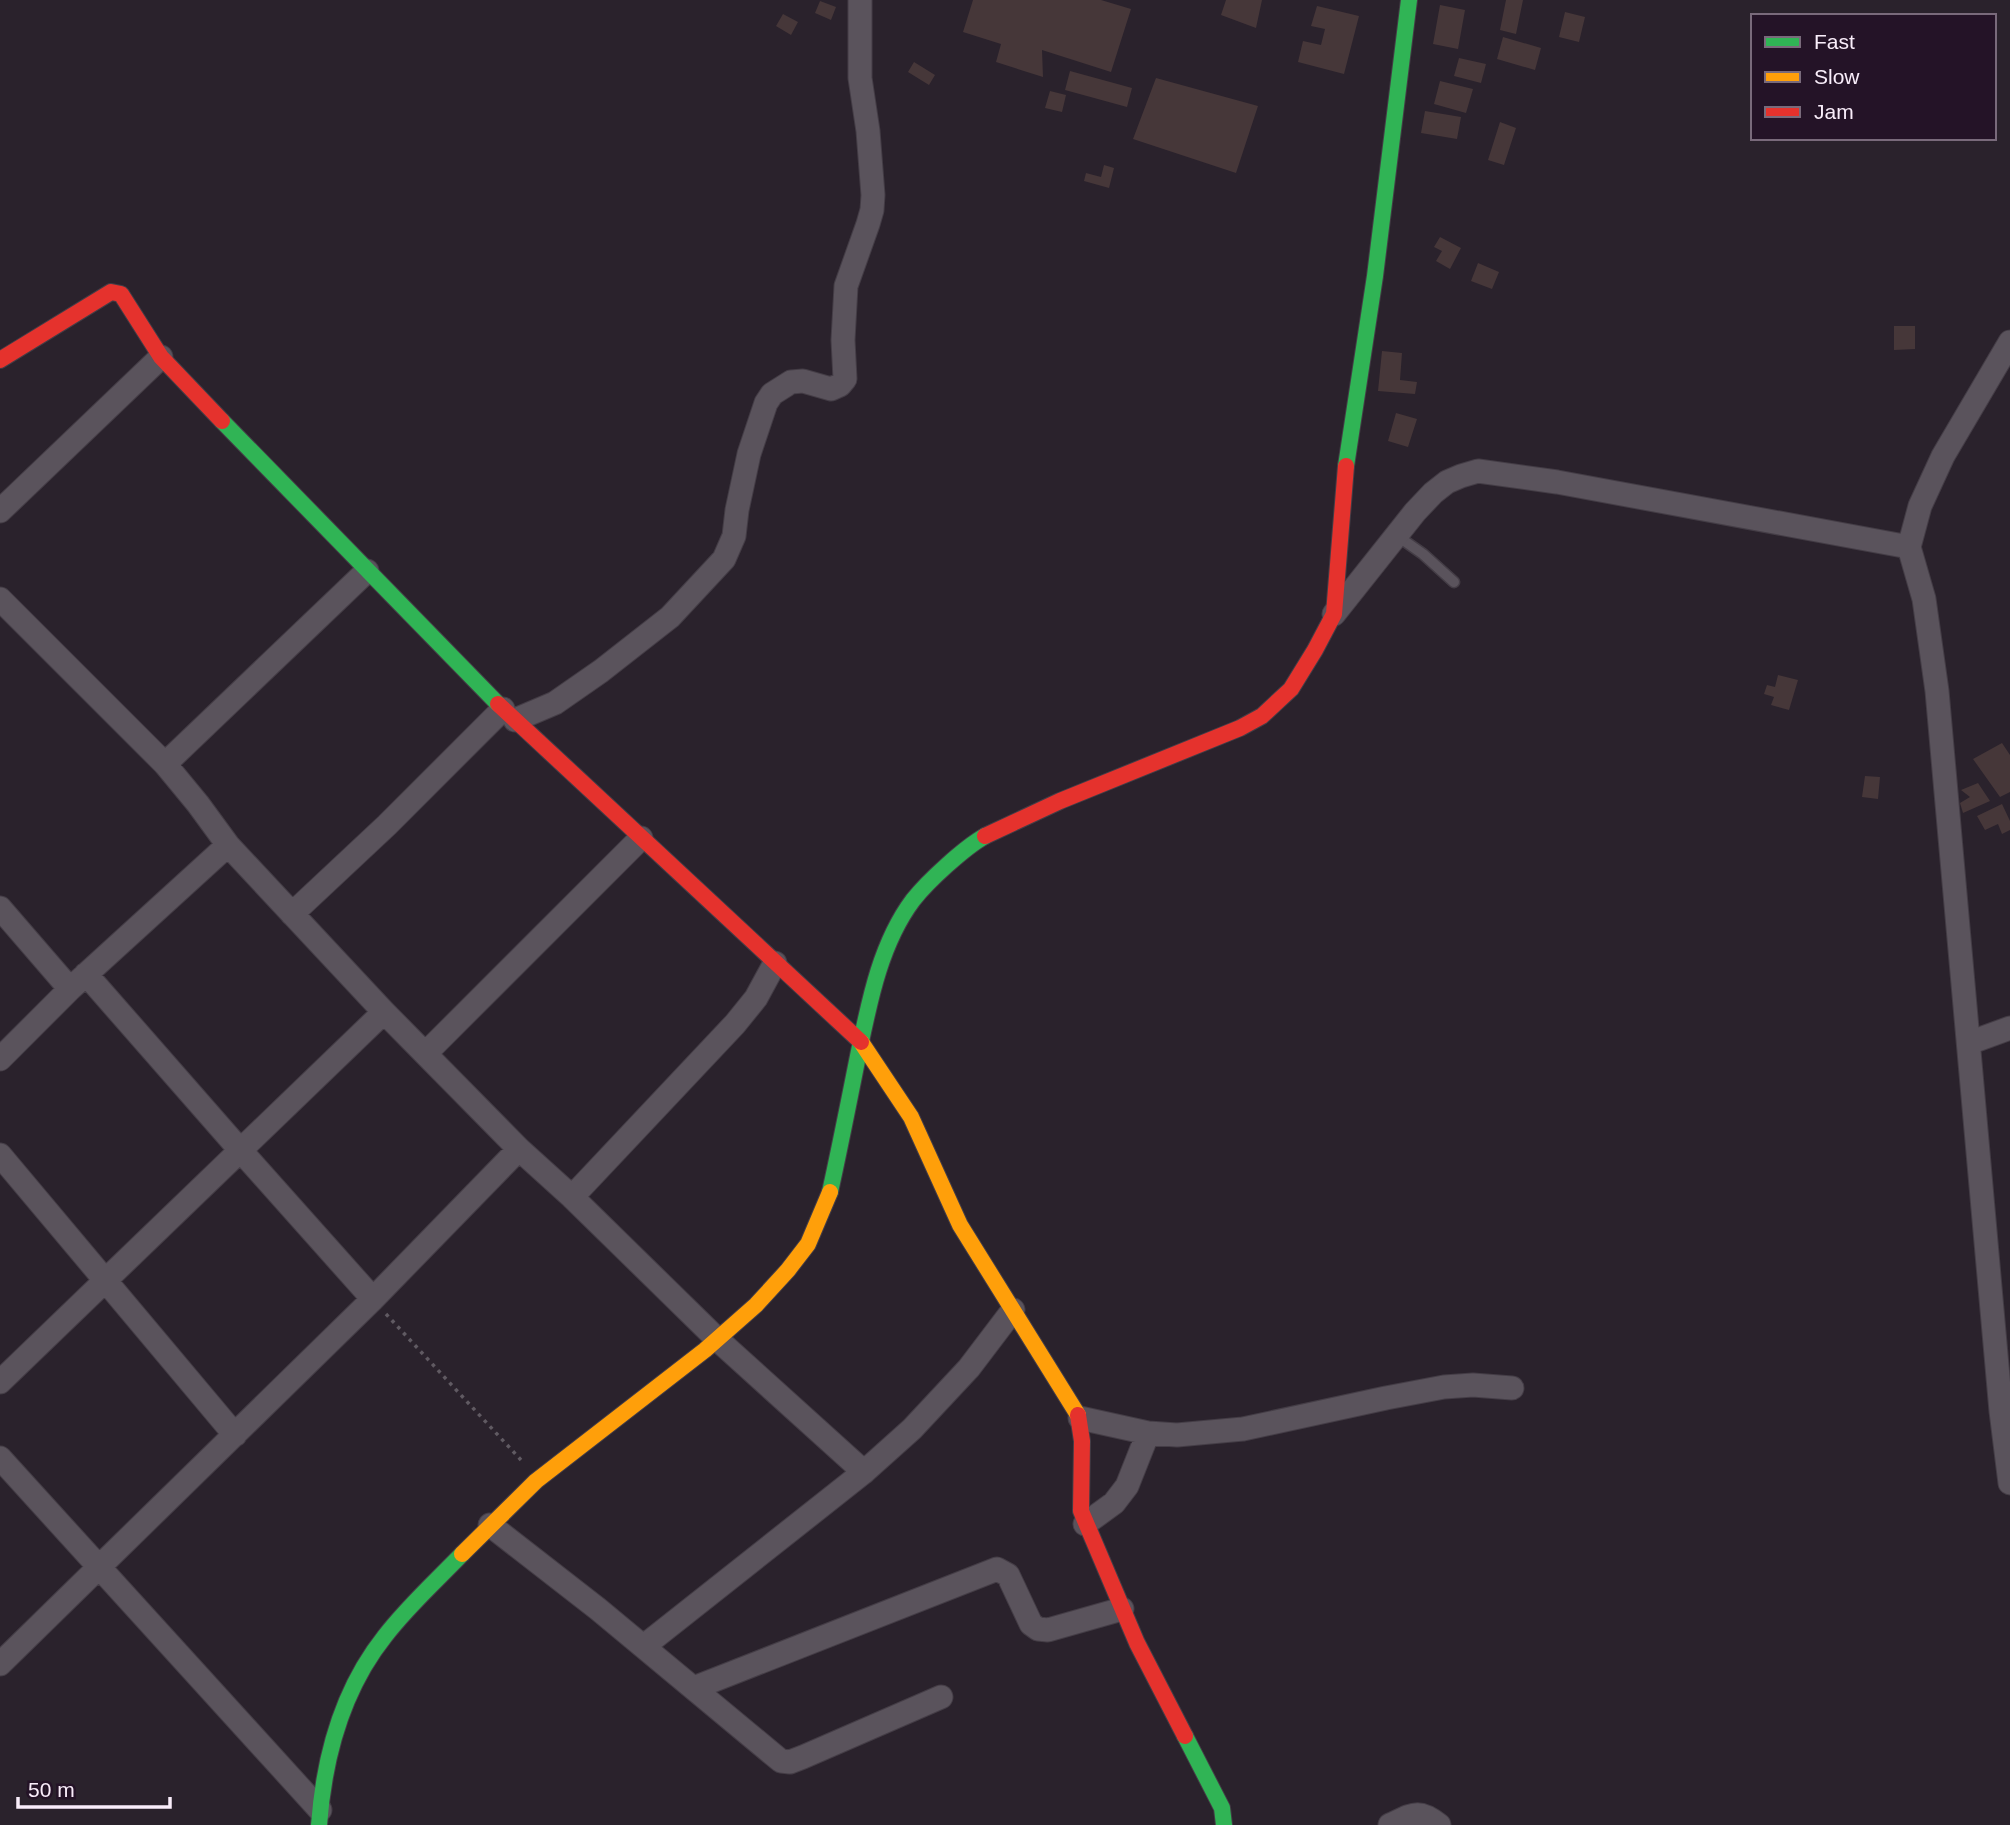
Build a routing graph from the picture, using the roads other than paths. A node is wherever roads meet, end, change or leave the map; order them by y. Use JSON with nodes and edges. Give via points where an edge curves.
{"nodes":[{"id":1,"x":860,"y":0,"type":"edge"},
{"id":2,"x":1409,"y":0,"type":"edge"},
{"id":3,"x":2010,"y":342,"type":"edge"},
{"id":4,"x":161,"y":357,"type":"junction"},
{"id":5,"x":0,"y":360,"type":"edge"},
{"id":6,"x":0,"y":510,"type":"edge"},
{"id":7,"x":1396,"y":535,"type":"junction"},
{"id":8,"x":1909,"y":547,"type":"junction"},
{"id":9,"x":367,"y":571,"type":"junction"},
{"id":10,"x":1454,"y":582,"type":"dead end"},
{"id":11,"x":0,"y":600,"type":"edge"},
{"id":12,"x":1334,"y":614,"type":"junction"},
{"id":13,"x":509,"y":715,"type":"junction"},
{"id":14,"x":165,"y":764,"type":"junction"},
{"id":15,"x":641,"y":838,"type":"junction"},
{"id":16,"x":228,"y":845,"type":"junction"},
{"id":17,"x":0,"y":908,"type":"edge"},
{"id":18,"x":292,"y":914,"type":"junction"},
{"id":19,"x":775,"y":962,"type":"junction"},
{"id":20,"x":78,"y":982,"type":"junction"},
{"id":21,"x":384,"y":1012,"type":"junction"},
{"id":22,"x":2010,"y":1028,"type":"edge"},
{"id":23,"x":861,"y":1042,"type":"junction"},
{"id":24,"x":1969,"y":1042,"type":"junction"},
{"id":25,"x":426,"y":1053,"type":"junction"},
{"id":26,"x":0,"y":1059,"type":"edge"},
{"id":27,"x":519,"y":1149,"type":"junction"},
{"id":28,"x":241,"y":1151,"type":"junction"},
{"id":29,"x":0,"y":1155,"type":"edge"},
{"id":30,"x":572,"y":1197,"type":"junction"},
{"id":31,"x":107,"y":1280,"type":"junction"},
{"id":32,"x":373,"y":1300,"type":"junction"},
{"id":33,"x":1013,"y":1310,"type":"junction"},
{"id":34,"x":718,"y":1340,"type":"junction"},
{"id":35,"x":0,"y":1382,"type":"edge"},
{"id":36,"x":1512,"y":1388,"type":"dead end"},
{"id":37,"x":2006,"y":1410,"type":"edge"},
{"id":38,"x":1080,"y":1418,"type":"junction"},
{"id":39,"x":1148,"y":1433,"type":"junction"},
{"id":40,"x":235,"y":1435,"type":"junction"},
{"id":41,"x":0,"y":1458,"type":"edge"},
{"id":42,"x":864,"y":1472,"type":"junction"},
{"id":43,"x":2010,"y":1483,"type":"edge"},
{"id":44,"x":1085,"y":1524,"type":"junction"},
{"id":45,"x":490,"y":1525,"type":"junction"},
{"id":46,"x":98,"y":1566,"type":"junction"},
{"id":47,"x":1122,"y":1609,"type":"junction"},
{"id":48,"x":644,"y":1646,"type":"junction"},
{"id":49,"x":0,"y":1664,"type":"edge"},
{"id":50,"x":694,"y":1688,"type":"junction"},
{"id":51,"x":941,"y":1697,"type":"dead end"},
{"id":52,"x":319,"y":1818,"type":"edge"},
{"id":53,"x":1224,"y":1825,"type":"edge"},
{"id":54,"x":1390,"y":1825,"type":"edge"},
{"id":55,"x":1439,"y":1825,"type":"edge"}],
"edges":[{"from":1,"to":13,"type":"street","via":[[860,78],[873,195],[846,286],[845,379],[831,389],[791,382],[772,394],[749,454],[734,536],[724,559],[670,617],[555,703]]},
{"from":2,"to":12,"type":"street","via":[[1376,276],[1346,463]]},
{"from":3,"to":8,"type":"street","via":[[1943,456],[1920,506]]},
{"from":4,"to":5,"type":"street","via":[[121,294],[111,292]]},
{"from":4,"to":6,"type":"street"},
{"from":4,"to":9,"type":"street"},
{"from":7,"to":8,"type":"street","via":[[1447,482],[1478,471]]},
{"from":7,"to":10,"type":"lane"},
{"from":7,"to":12,"type":"street"},
{"from":8,"to":24,"type":"street","via":[[1924,599],[1937,691]]},
{"from":9,"to":13,"type":"street"},
{"from":9,"to":14,"type":"street"},
{"from":11,"to":14,"type":"street"},
{"from":12,"to":23,"type":"street","via":[[1291,689],[1262,716],[993,831],[948,865],[914,899],[892,938],[876,979]]},
{"from":13,"to":15,"type":"street"},
{"from":13,"to":18,"type":"street"},
{"from":14,"to":16,"type":"street"},
{"from":15,"to":19,"type":"street"},
{"from":15,"to":25,"type":"street"},
{"from":16,"to":18,"type":"street"},
{"from":16,"to":20,"type":"street"},
{"from":17,"to":20,"type":"street"},
{"from":18,"to":21,"type":"street"},
{"from":19,"to":23,"type":"street"},
{"from":19,"to":30,"type":"street","via":[[735,1024]]},
{"from":20,"to":26,"type":"street"},
{"from":20,"to":28,"type":"street"},
{"from":21,"to":25,"type":"street"},
{"from":21,"to":28,"type":"street"},
{"from":22,"to":24,"type":"street"},
{"from":23,"to":33,"type":"street","via":[[911,1117],[960,1225]]},
{"from":23,"to":34,"type":"street","via":[[821,1217],[808,1243],[776,1284]]},
{"from":24,"to":37,"type":"street"},
{"from":25,"to":27,"type":"street"},
{"from":27,"to":30,"type":"street"},
{"from":27,"to":32,"type":"street"},
{"from":28,"to":31,"type":"street"},
{"from":28,"to":32,"type":"street"},
{"from":29,"to":31,"type":"street"},
{"from":30,"to":34,"type":"street"},
{"from":31,"to":35,"type":"street"},
{"from":31,"to":40,"type":"street"},
{"from":32,"to":40,"type":"street"},
{"from":33,"to":38,"type":"street"},
{"from":33,"to":42,"type":"street","via":[[969,1368]]},
{"from":34,"to":42,"type":"street"},
{"from":34,"to":45,"type":"street","via":[[538,1479]]},
{"from":36,"to":39,"type":"street","via":[[1444,1387],[1243,1429]]},
{"from":37,"to":43,"type":"street"},
{"from":38,"to":39,"type":"street"},
{"from":38,"to":44,"type":"street","via":[[1080,1511]]},
{"from":39,"to":44,"type":"street","via":[[1127,1486],[1114,1503]]},
{"from":40,"to":46,"type":"street"},
{"from":41,"to":46,"type":"street"},
{"from":42,"to":48,"type":"street"},
{"from":44,"to":47,"type":"street"},
{"from":45,"to":48,"type":"street"},
{"from":45,"to":52,"type":"street","via":[[407,1610],[364,1668],[334,1734],[324,1770]]},
{"from":46,"to":49,"type":"street"},
{"from":46,"to":52,"type":"street"},
{"from":47,"to":50,"type":"street","via":[[1038,1629],[1031,1624],[1008,1576],[997,1569]]},
{"from":47,"to":53,"type":"street","via":[[1222,1808]]},
{"from":48,"to":50,"type":"street"},
{"from":50,"to":51,"type":"street","via":[[786,1762]]},
{"from":54,"to":55,"type":"street","via":[[1417,1813]]}]}
